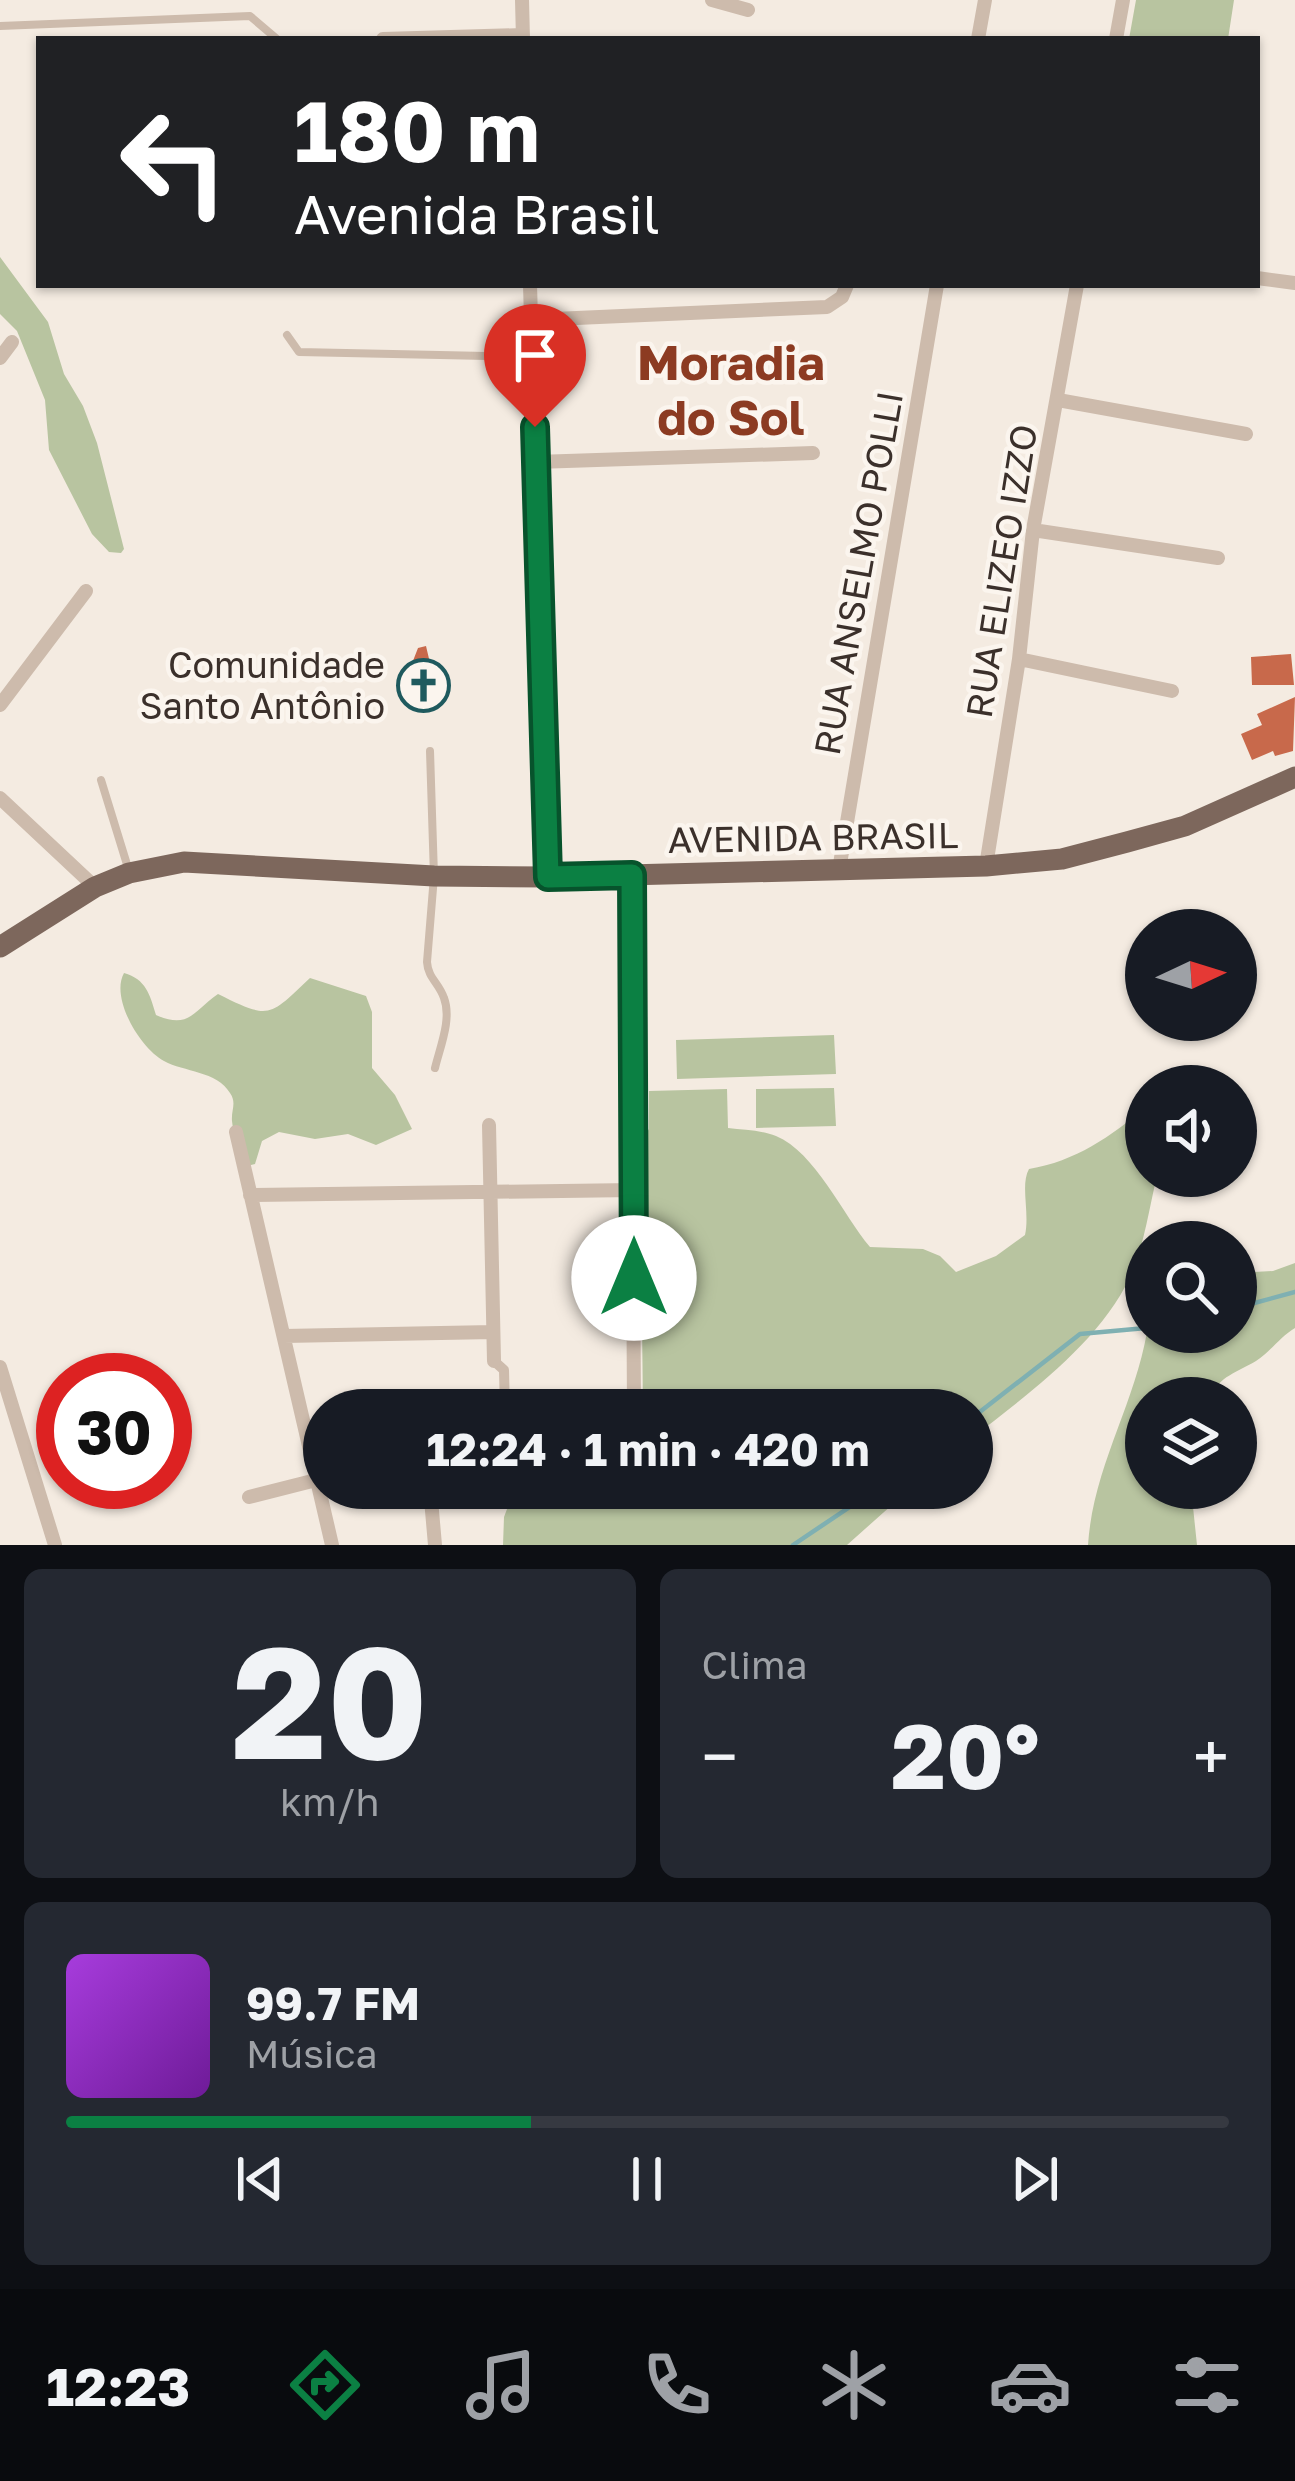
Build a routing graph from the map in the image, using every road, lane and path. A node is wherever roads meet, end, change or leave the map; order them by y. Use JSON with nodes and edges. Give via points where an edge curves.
{"nodes":[{"id":1,"x":522,"y":0,"type":"edge"},
{"id":2,"x":712,"y":0,"type":"edge"},
{"id":3,"x":985,"y":0,"type":"edge"},
{"id":4,"x":1123,"y":0,"type":"edge"},
{"id":5,"x":748,"y":10,"type":"dead end"},
{"id":6,"x":0,"y":26,"type":"edge"},
{"id":7,"x":274,"y":36,"type":"edge"},
{"id":8,"x":523,"y":36,"type":"edge"},
{"id":9,"x":979,"y":36,"type":"edge"},
{"id":10,"x":1117,"y":36,"type":"edge"},
{"id":11,"x":1260,"y":278,"type":"edge"},
{"id":12,"x":1295,"y":284,"type":"edge"},
{"id":13,"x":530,"y":288,"type":"edge"},
{"id":14,"x":846,"y":288,"type":"edge"},
{"id":15,"x":936,"y":288,"type":"edge"},
{"id":16,"x":1077,"y":288,"type":"edge"},
{"id":17,"x":531,"y":320,"type":"junction"},
{"id":18,"x":287,"y":335,"type":"dead end"},
{"id":19,"x":12,"y":342,"type":"dead end"},
{"id":20,"x":532,"y":357,"type":"junction"},
{"id":21,"x":0,"y":358,"type":"edge"},
{"id":22,"x":1058,"y":400,"type":"junction"},
{"id":23,"x":1246,"y":434,"type":"dead end"},
{"id":24,"x":813,"y":453,"type":"dead end"},
{"id":25,"x":536,"y":462,"type":"junction"},
{"id":26,"x":1033,"y":530,"type":"junction"},
{"id":27,"x":1218,"y":558,"type":"dead end"},
{"id":28,"x":86,"y":591,"type":"dead end"},
{"id":29,"x":1019,"y":659,"type":"junction"},
{"id":30,"x":1172,"y":691,"type":"dead end"},
{"id":31,"x":0,"y":705,"type":"edge"},
{"id":32,"x":430,"y":751,"type":"dead end"},
{"id":33,"x":1289,"y":777,"type":"edge"},
{"id":34,"x":101,"y":780,"type":"dead end"},
{"id":35,"x":0,"y":798,"type":"edge"},
{"id":36,"x":986,"y":866,"type":"junction"},
{"id":37,"x":839,"y":870,"type":"junction"},
{"id":38,"x":129,"y":873,"type":"junction"},
{"id":39,"x":632,"y":875,"type":"junction"},
{"id":40,"x":434,"y":876,"type":"junction"},
{"id":41,"x":548,"y":877,"type":"junction"},
{"id":42,"x":95,"y":887,"type":"junction"},
{"id":43,"x":0,"y":947,"type":"edge"},
{"id":44,"x":435,"y":1068,"type":"dead end"},
{"id":45,"x":489,"y":1125,"type":"dead end"},
{"id":46,"x":236,"y":1132,"type":"dead end"},
{"id":47,"x":633,"y":1190,"type":"junction"},
{"id":48,"x":490,"y":1192,"type":"junction"},
{"id":49,"x":250,"y":1196,"type":"junction"},
{"id":50,"x":494,"y":1332,"type":"junction"},
{"id":51,"x":284,"y":1336,"type":"junction"},
{"id":52,"x":494,"y":1361,"type":"joint"},
{"id":53,"x":0,"y":1367,"type":"edge"},
{"id":54,"x":504,"y":1389,"type":"edge"},
{"id":55,"x":634,"y":1389,"type":"edge"},
{"id":56,"x":303,"y":1411,"type":"edge"},
{"id":57,"x":303,"y":1482,"type":"edge"},
{"id":58,"x":249,"y":1496,"type":"dead end"},
{"id":59,"x":326,"y":1509,"type":"edge"},
{"id":60,"x":432,"y":1509,"type":"edge"},
{"id":61,"x":55,"y":1545,"type":"edge"},
{"id":62,"x":332,"y":1545,"type":"edge"},
{"id":63,"x":435,"y":1545,"type":"edge"}],
"edges":[{"from":1,"to":8,"type":"street"},
{"from":2,"to":5,"type":"street"},
{"from":3,"to":9,"type":"street"},
{"from":4,"to":10,"type":"street"},
{"from":6,"to":7,"type":"lane","via":[[250,16]]},
{"from":11,"to":12,"type":"street"},
{"from":13,"to":17,"type":"street"},
{"from":14,"to":17,"type":"street","via":[[827,307]]},
{"from":15,"to":37,"type":"street","name":"RUA ANSELMO POLLI"},
{"from":16,"to":22,"type":"street","name":"RUA ELIZEO IZZO"},
{"from":17,"to":20,"type":"street"},
{"from":18,"to":20,"type":"lane","via":[[299,352]]},
{"from":19,"to":21,"type":"street"},
{"from":20,"to":25,"type":"street"},
{"from":22,"to":23,"type":"street"},
{"from":22,"to":26,"type":"street","name":"RUA ELIZEO IZZO"},
{"from":24,"to":25,"type":"street"},
{"from":25,"to":41,"type":"street"},
{"from":26,"to":27,"type":"street"},
{"from":26,"to":29,"type":"street","name":"RUA ELIZEO IZZO"},
{"from":28,"to":31,"type":"street"},
{"from":29,"to":30,"type":"street"},
{"from":29,"to":36,"type":"street","name":"RUA ELIZEO IZZO"},
{"from":32,"to":40,"type":"lane"},
{"from":33,"to":36,"type":"main road","name":"AVENIDA BRASIL","via":[[1185,826],[1061,859]]},
{"from":34,"to":38,"type":"lane"},
{"from":35,"to":42,"type":"street"},
{"from":36,"to":37,"type":"main road","name":"AVENIDA BRASIL"},
{"from":37,"to":39,"type":"main road","name":"AVENIDA BRASIL"},
{"from":38,"to":40,"type":"main road","name":"AVENIDA BRASIL","via":[[184,862]]},
{"from":38,"to":42,"type":"main road","name":"AVENIDA BRASIL"},
{"from":39,"to":41,"type":"main road","name":"AVENIDA BRASIL"},
{"from":39,"to":47,"type":"street"},
{"from":40,"to":41,"type":"main road","name":"AVENIDA BRASIL"},
{"from":40,"to":44,"type":"lane","via":[[428,972],[448,1015]]},
{"from":42,"to":43,"type":"main road","name":"AVENIDA BRASIL"},
{"from":45,"to":48,"type":"street"},
{"from":46,"to":49,"type":"street"},
{"from":47,"to":48,"type":"street"},
{"from":47,"to":55,"type":"street"},
{"from":48,"to":49,"type":"street"},
{"from":48,"to":50,"type":"street"},
{"from":49,"to":51,"type":"street"},
{"from":50,"to":51,"type":"street"},
{"from":50,"to":52,"type":"street"},
{"from":51,"to":56,"type":"street"},
{"from":52,"to":54,"type":"street","via":[[504,1370]]},
{"from":53,"to":61,"type":"street"},
{"from":57,"to":58,"type":"street"},
{"from":59,"to":62,"type":"street"},
{"from":60,"to":63,"type":"street"}]}
